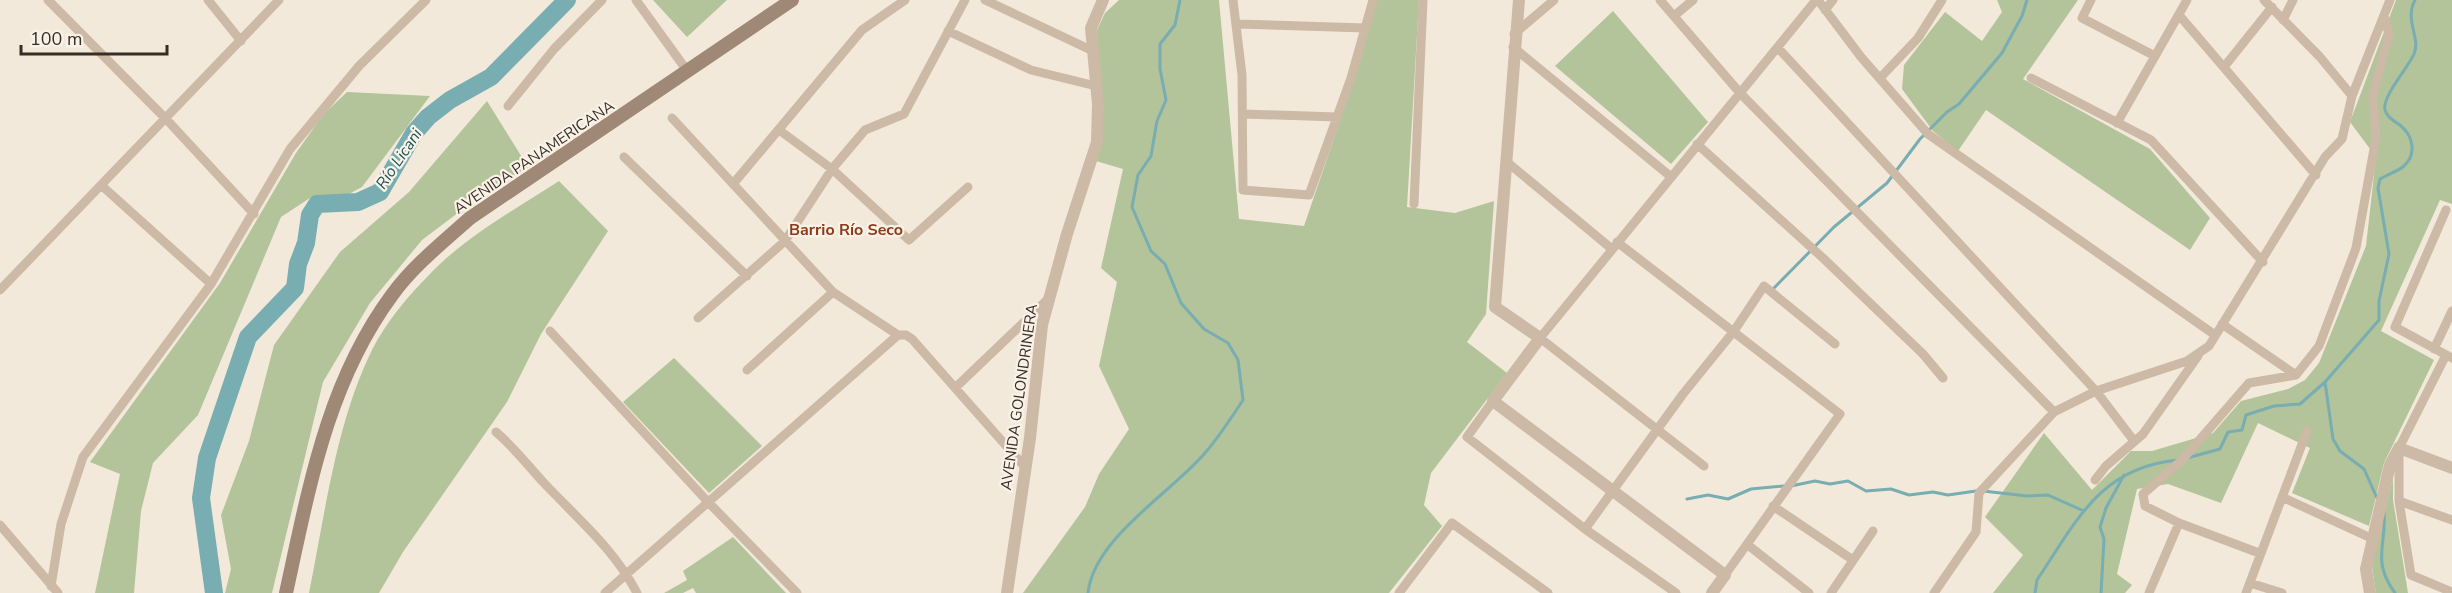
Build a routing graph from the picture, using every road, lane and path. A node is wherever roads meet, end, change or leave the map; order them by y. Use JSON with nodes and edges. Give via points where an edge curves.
{"nodes":[{"id":1,"x":48,"y":0,"type":"edge"},
{"id":2,"x":208,"y":0,"type":"edge"},
{"id":3,"x":279,"y":0,"type":"edge"},
{"id":4,"x":426,"y":0,"type":"edge"},
{"id":5,"x":602,"y":0,"type":"edge"},
{"id":6,"x":636,"y":0,"type":"edge"},
{"id":7,"x":792,"y":0,"type":"edge"},
{"id":8,"x":905,"y":0,"type":"edge"},
{"id":9,"x":965,"y":0,"type":"edge"},
{"id":10,"x":985,"y":0,"type":"edge"},
{"id":11,"x":1103,"y":0,"type":"edge"},
{"id":12,"x":1233,"y":0,"type":"edge"},
{"id":13,"x":1373,"y":0,"type":"edge"},
{"id":14,"x":1422,"y":0,"type":"edge"},
{"id":15,"x":1519,"y":0,"type":"edge"},
{"id":16,"x":1554,"y":0,"type":"edge"},
{"id":17,"x":1660,"y":0,"type":"edge"},
{"id":18,"x":1693,"y":0,"type":"edge"},
{"id":19,"x":1817,"y":0,"type":"edge"},
{"id":20,"x":1833,"y":0,"type":"edge"},
{"id":21,"x":1942,"y":0,"type":"edge"},
{"id":22,"x":2091,"y":0,"type":"edge"},
{"id":23,"x":2187,"y":0,"type":"edge"},
{"id":24,"x":2264,"y":0,"type":"edge"},
{"id":25,"x":2293,"y":0,"type":"edge"},
{"id":26,"x":2390,"y":0,"type":"edge"},
{"id":27,"x":2272,"y":7,"type":"junction"},
{"id":28,"x":1825,"y":10,"type":"junction"},
{"id":29,"x":2179,"y":15,"type":"junction"},
{"id":30,"x":1674,"y":16,"type":"junction"},
{"id":31,"x":2384,"y":16,"type":"junction"},
{"id":32,"x":2283,"y":20,"type":"junction"},
{"id":33,"x":1236,"y":24,"type":"junction"},
{"id":34,"x":1365,"y":28,"type":"junction"},
{"id":35,"x":948,"y":31,"type":"junction"},
{"id":36,"x":1514,"y":40,"type":"junction"},
{"id":37,"x":241,"y":41,"type":"junction"},
{"id":38,"x":1778,"y":48,"type":"junction"},
{"id":39,"x":1093,"y":51,"type":"junction"},
{"id":40,"x":2153,"y":55,"type":"junction"},
{"id":41,"x":2224,"y":68,"type":"junction"},
{"id":42,"x":688,"y":72,"type":"junction"},
{"id":43,"x":1881,"y":77,"type":"junction"},
{"id":44,"x":2031,"y":78,"type":"dead end"},
{"id":45,"x":1096,"y":86,"type":"junction"},
{"id":46,"x":1740,"y":93,"type":"junction"},
{"id":47,"x":2352,"y":96,"type":"junction"},
{"id":48,"x":508,"y":106,"type":"dead end"},
{"id":49,"x":1244,"y":114,"type":"junction"},
{"id":50,"x":1337,"y":117,"type":"junction"},
{"id":51,"x":672,"y":118,"type":"dead end"},
{"id":52,"x":167,"y":120,"type":"junction"},
{"id":53,"x":2117,"y":123,"type":"junction"},
{"id":54,"x":779,"y":130,"type":"junction"},
{"id":55,"x":1697,"y":144,"type":"junction"},
{"id":56,"x":624,"y":157,"type":"dead end"},
{"id":57,"x":1507,"y":162,"type":"junction"},
{"id":58,"x":832,"y":169,"type":"junction"},
{"id":59,"x":2316,"y":175,"type":"junction"},
{"id":60,"x":1670,"y":176,"type":"junction"},
{"id":61,"x":734,"y":184,"type":"junction"},
{"id":62,"x":101,"y":185,"type":"junction"},
{"id":63,"x":968,"y":187,"type":"dead end"},
{"id":64,"x":1414,"y":204,"type":"dead end"},
{"id":65,"x":2446,"y":210,"type":"dead end"},
{"id":66,"x":254,"y":214,"type":"junction"},
{"id":67,"x":785,"y":241,"type":"junction"},
{"id":68,"x":1614,"y":245,"type":"junction"},
{"id":69,"x":2263,"y":261,"type":"junction"},
{"id":70,"x":747,"y":276,"type":"junction"},
{"id":71,"x":211,"y":285,"type":"junction"},
{"id":72,"x":0,"y":290,"type":"edge"},
{"id":73,"x":833,"y":292,"type":"junction"},
{"id":74,"x":1047,"y":300,"type":"junction"},
{"id":75,"x":2452,"y":311,"type":"edge"},
{"id":76,"x":698,"y":318,"type":"dead end"},
{"id":77,"x":2222,"y":324,"type":"junction"},
{"id":78,"x":550,"y":331,"type":"dead end"},
{"id":79,"x":1734,"y":331,"type":"junction"},
{"id":80,"x":898,"y":335,"type":"junction"},
{"id":81,"x":2215,"y":335,"type":"junction"},
{"id":82,"x":1540,"y":338,"type":"junction"},
{"id":83,"x":1835,"y":344,"type":"dead end"},
{"id":84,"x":2434,"y":349,"type":"junction"},
{"id":85,"x":2199,"y":354,"type":"junction"},
{"id":86,"x":2449,"y":357,"type":"edge"},
{"id":87,"x":747,"y":370,"type":"dead end"},
{"id":88,"x":2296,"y":375,"type":"junction"},
{"id":89,"x":1943,"y":378,"type":"dead end"},
{"id":90,"x":955,"y":388,"type":"junction"},
{"id":91,"x":2096,"y":391,"type":"junction"},
{"id":92,"x":1493,"y":401,"type":"junction"},
{"id":93,"x":2054,"y":412,"type":"junction"},
{"id":94,"x":1659,"y":429,"type":"junction"},
{"id":95,"x":2307,"y":430,"type":"dead end"},
{"id":96,"x":496,"y":432,"type":"dead end"},
{"id":97,"x":2133,"y":441,"type":"junction"},
{"id":98,"x":2399,"y":448,"type":"junction"},
{"id":99,"x":1024,"y":466,"type":"junction"},
{"id":100,"x":1704,"y":466,"type":"dead end"},
{"id":101,"x":2452,"y":468,"type":"edge"},
{"id":102,"x":2095,"y":480,"type":"dead end"},
{"id":103,"x":1612,"y":492,"type":"junction"},
{"id":104,"x":2282,"y":497,"type":"junction"},
{"id":105,"x":2398,"y":501,"type":"junction"},
{"id":106,"x":709,"y":503,"type":"junction"},
{"id":107,"x":1773,"y":506,"type":"junction"},
{"id":108,"x":2452,"y":520,"type":"edge"},
{"id":109,"x":2179,"y":523,"type":"junction"},
{"id":110,"x":0,"y":525,"type":"edge"},
{"id":111,"x":1585,"y":529,"type":"junction"},
{"id":112,"x":1873,"y":531,"type":"dead end"},
{"id":113,"x":2373,"y":539,"type":"junction"},
{"id":114,"x":1748,"y":544,"type":"junction"},
{"id":115,"x":2259,"y":553,"type":"junction"},
{"id":116,"x":1853,"y":560,"type":"junction"},
{"id":117,"x":627,"y":573,"type":"junction"},
{"id":118,"x":1725,"y":575,"type":"junction"},
{"id":119,"x":2250,"y":583,"type":"junction"},
{"id":120,"x":54,"y":589,"type":"edge"},
{"id":121,"x":1401,"y":590,"type":"edge"},
{"id":122,"x":2452,"y":592,"type":"edge"},
{"id":123,"x":286,"y":593,"type":"edge"},
{"id":124,"x":605,"y":593,"type":"edge"},
{"id":125,"x":637,"y":593,"type":"edge"},
{"id":126,"x":797,"y":593,"type":"edge"},
{"id":127,"x":1007,"y":593,"type":"edge"},
{"id":128,"x":1412,"y":593,"type":"edge"},
{"id":129,"x":1548,"y":593,"type":"edge"},
{"id":130,"x":1676,"y":593,"type":"edge"},
{"id":131,"x":1712,"y":593,"type":"edge"},
{"id":132,"x":1809,"y":593,"type":"edge"},
{"id":133,"x":1831,"y":593,"type":"edge"},
{"id":134,"x":1934,"y":593,"type":"edge"},
{"id":135,"x":2149,"y":593,"type":"edge"},
{"id":136,"x":2246,"y":593,"type":"edge"},
{"id":137,"x":2282,"y":593,"type":"edge"},
{"id":138,"x":2370,"y":593,"type":"edge"}],
"edges":[{"from":1,"to":52,"type":"street"},
{"from":2,"to":37,"type":"street"},
{"from":3,"to":37,"type":"street"},
{"from":4,"to":66,"type":"street","via":[[318,113],[290,148]]},
{"from":5,"to":48,"type":"street","via":[[554,49]]},
{"from":6,"to":42,"type":"street"},
{"from":7,"to":42,"type":"main road","name":"AVENIDA PANAMERICANA"},
{"from":8,"to":54,"type":"street","via":[[862,30]]},
{"from":9,"to":35,"type":"street"},
{"from":10,"to":39,"type":"street"},
{"from":11,"to":39,"type":"street","name":"AVENIDA GOLONDRINERA","via":[[1091,28]]},
{"from":12,"to":33,"type":"street"},
{"from":13,"to":34,"type":"street"},
{"from":14,"to":64,"type":"street"},
{"from":15,"to":36,"type":"street"},
{"from":16,"to":36,"type":"street"},
{"from":17,"to":30,"type":"street"},
{"from":18,"to":30,"type":"street"},
{"from":19,"to":28,"type":"street"},
{"from":19,"to":38,"type":"street"},
{"from":20,"to":28,"type":"street"},
{"from":21,"to":43,"type":"street","via":[[1918,38]]},
{"from":22,"to":40,"type":"street","via":[[2082,18]]},
{"from":23,"to":29,"type":"street"},
{"from":24,"to":27,"type":"street"},
{"from":25,"to":32,"type":"street"},
{"from":26,"to":31,"type":"street"},
{"from":27,"to":32,"type":"street"},
{"from":27,"to":41,"type":"street"},
{"from":28,"to":43,"type":"street"},
{"from":29,"to":40,"type":"street"},
{"from":29,"to":41,"type":"street"},
{"from":30,"to":46,"type":"street"},
{"from":31,"to":47,"type":"street"},
{"from":31,"to":88,"type":"street","via":[[2389,34],[2373,95],[2376,138],[2356,248],[2319,346]]},
{"from":32,"to":47,"type":"street"},
{"from":33,"to":34,"type":"street"},
{"from":33,"to":49,"type":"street"},
{"from":34,"to":50,"type":"street"},
{"from":35,"to":45,"type":"street","via":[[1031,70]]},
{"from":35,"to":58,"type":"street","via":[[904,114],[865,130]]},
{"from":36,"to":57,"type":"street"},
{"from":36,"to":60,"type":"street"},
{"from":37,"to":52,"type":"street"},
{"from":38,"to":46,"type":"street"},
{"from":38,"to":91,"type":"street"},
{"from":39,"to":45,"type":"street","name":"AVENIDA GOLONDRINERA"},
{"from":40,"to":53,"type":"street"},
{"from":41,"to":59,"type":"street"},
{"from":42,"to":123,"type":"main road","name":"AVENIDA PANAMERICANA","via":[[470,218],[393,293],[345,373],[319,444]]},
{"from":43,"to":81,"type":"street","via":[[1928,134]]},
{"from":44,"to":53,"type":"street"},
{"from":45,"to":74,"type":"street","name":"AVENIDA GOLONDRINERA","via":[[1098,125],[1093,161]]},
{"from":46,"to":55,"type":"street"},
{"from":46,"to":93,"type":"street"},
{"from":47,"to":59,"type":"street","via":[[2342,139],[2325,157]]},
{"from":49,"to":50,"type":"street"},
{"from":49,"to":50,"type":"street","via":[[1243,190],[1309,195]]},
{"from":51,"to":61,"type":"street"},
{"from":52,"to":62,"type":"street"},
{"from":52,"to":66,"type":"street"},
{"from":53,"to":69,"type":"street","via":[[2151,140]]},
{"from":54,"to":58,"type":"street"},
{"from":54,"to":61,"type":"street"},
{"from":55,"to":60,"type":"street"},
{"from":55,"to":89,"type":"street","via":[[1839,274]]},
{"from":56,"to":70,"type":"street"},
{"from":57,"to":68,"type":"street"},
{"from":57,"to":82,"type":"street","via":[[1495,307]]},
{"from":58,"to":63,"type":"street","via":[[909,240]]},
{"from":58,"to":67,"type":"street"},
{"from":59,"to":69,"type":"street"},
{"from":60,"to":68,"type":"street"},
{"from":61,"to":67,"type":"street"},
{"from":62,"to":71,"type":"street"},
{"from":62,"to":72,"type":"street"},
{"from":65,"to":84,"type":"street","via":[[2395,327]]},
{"from":66,"to":71,"type":"street"},
{"from":67,"to":70,"type":"street"},
{"from":67,"to":73,"type":"street"},
{"from":68,"to":79,"type":"street"},
{"from":68,"to":82,"type":"street"},
{"from":69,"to":77,"type":"street"},
{"from":70,"to":76,"type":"street"},
{"from":71,"to":120,"type":"street","via":[[83,457],[62,524]]},
{"from":73,"to":80,"type":"street"},
{"from":73,"to":87,"type":"street"},
{"from":74,"to":90,"type":"street"},
{"from":74,"to":99,"type":"street","name":"AVENIDA GOLONDRINERA"},
{"from":75,"to":84,"type":"street"},
{"from":77,"to":81,"type":"street"},
{"from":77,"to":88,"type":"street"},
{"from":78,"to":106,"type":"street"},
{"from":79,"to":83,"type":"street","via":[[1764,286]]},
{"from":79,"to":94,"type":"street"},
{"from":79,"to":107,"type":"street","via":[[1840,414]]},
{"from":80,"to":90,"type":"street","via":[[912,339]]},
{"from":80,"to":106,"type":"street"},
{"from":81,"to":85,"type":"street"},
{"from":82,"to":92,"type":"street"},
{"from":82,"to":94,"type":"street"},
{"from":84,"to":86,"type":"street"},
{"from":85,"to":91,"type":"street"},
{"from":85,"to":97,"type":"street","via":[[2143,434]]},
{"from":86,"to":98,"type":"street"},
{"from":88,"to":109,"type":"street","via":[[2249,383],[2182,460],[2143,494],[2145,506]]},
{"from":90,"to":99,"type":"street"},
{"from":91,"to":93,"type":"street"},
{"from":91,"to":97,"type":"street"},
{"from":92,"to":103,"type":"street"},
{"from":92,"to":111,"type":"street","via":[[1467,437]]},
{"from":93,"to":134,"type":"street","via":[[1979,493],[1976,532]]},
{"from":94,"to":100,"type":"street"},
{"from":94,"to":103,"type":"street"},
{"from":95,"to":104,"type":"street"},
{"from":96,"to":117,"type":"street","via":[[612,552]]},
{"from":97,"to":102,"type":"street"},
{"from":98,"to":101,"type":"street"},
{"from":98,"to":105,"type":"street"},
{"from":98,"to":113,"type":"street","via":[[2390,465]]},
{"from":99,"to":127,"type":"street","name":"AVENIDA GOLONDRINERA"},
{"from":103,"to":111,"type":"street"},
{"from":103,"to":118,"type":"street"},
{"from":104,"to":113,"type":"street"},
{"from":104,"to":115,"type":"street"},
{"from":105,"to":108,"type":"street"},
{"from":105,"to":122,"type":"street","via":[[2411,575]]},
{"from":106,"to":117,"type":"street"},
{"from":106,"to":126,"type":"street"},
{"from":107,"to":114,"type":"street"},
{"from":107,"to":116,"type":"street"},
{"from":109,"to":115,"type":"street"},
{"from":109,"to":135,"type":"street"},
{"from":110,"to":120,"type":"street"},
{"from":111,"to":130,"type":"street"},
{"from":112,"to":116,"type":"street"},
{"from":113,"to":138,"type":"street","via":[[2366,569]]},
{"from":114,"to":118,"type":"street"},
{"from":114,"to":132,"type":"street"},
{"from":115,"to":119,"type":"street"},
{"from":116,"to":133,"type":"street"},
{"from":117,"to":124,"type":"street"},
{"from":117,"to":125,"type":"street"},
{"from":118,"to":131,"type":"street"},
{"from":119,"to":136,"type":"street"},
{"from":119,"to":137,"type":"street"},
{"from":121,"to":128,"type":"street"},
{"from":121,"to":129,"type":"street","via":[[1452,523]]}]}
